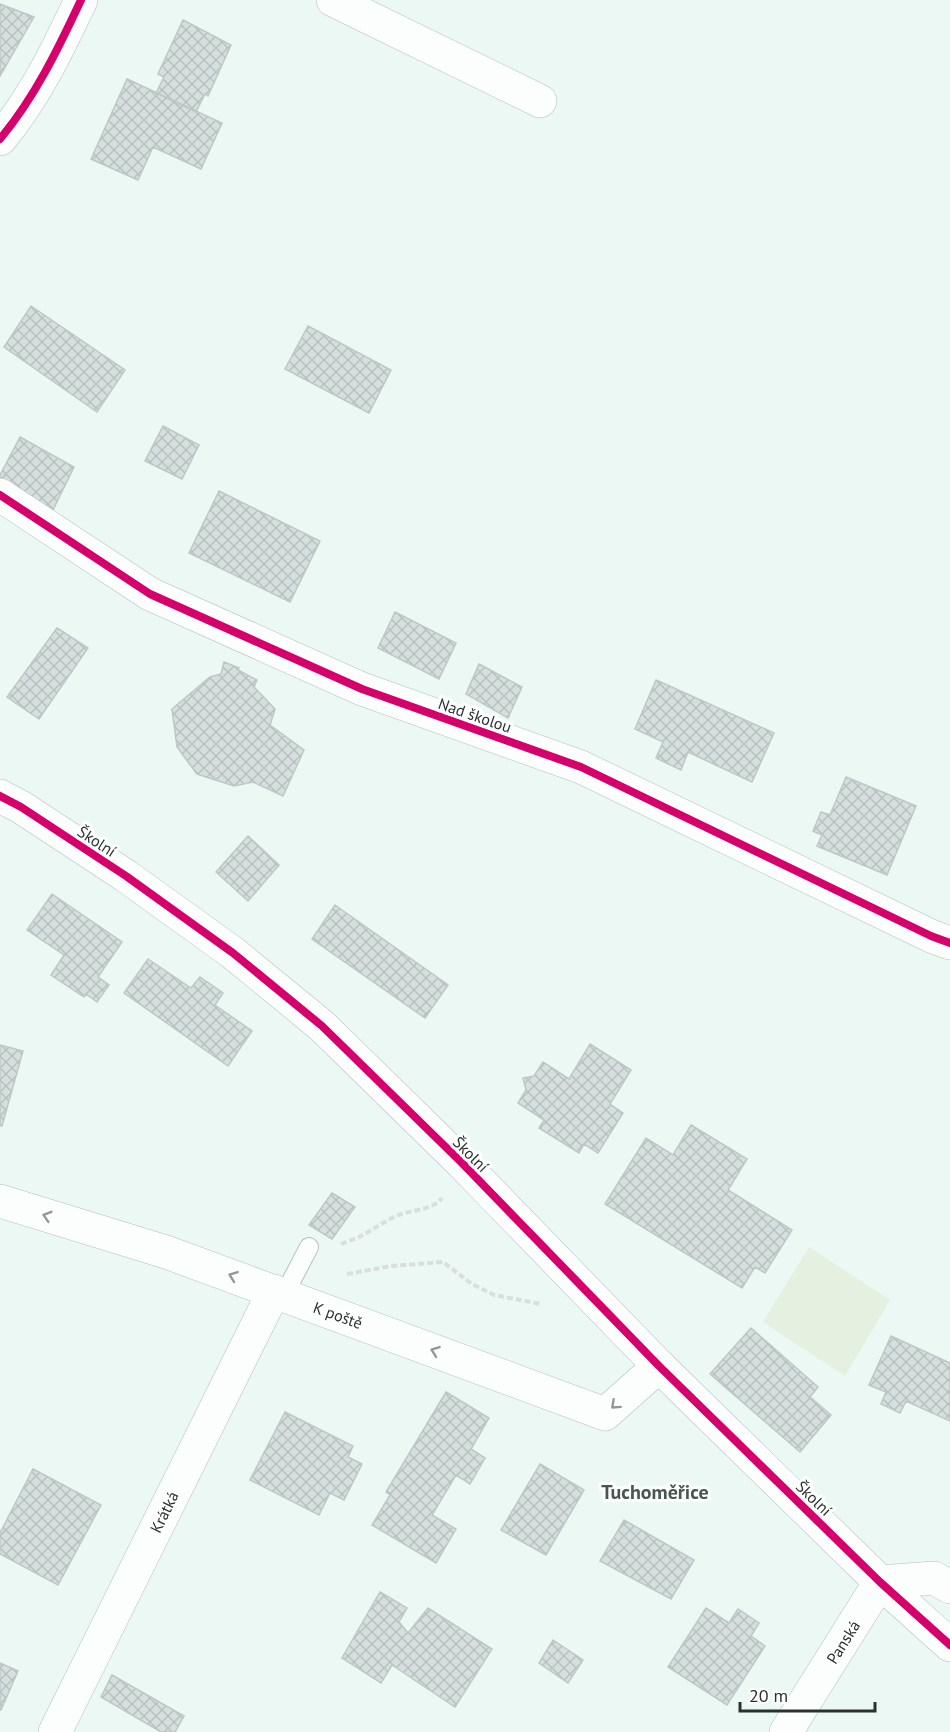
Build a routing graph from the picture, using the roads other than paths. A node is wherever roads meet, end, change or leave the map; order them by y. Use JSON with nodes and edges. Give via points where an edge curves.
{"nodes":[{"id":1,"x":81,"y":0,"type":"edge"},
{"id":2,"x":333,"y":0,"type":"edge"},
{"id":3,"x":540,"y":101,"type":"dead end"},
{"id":4,"x":0,"y":139,"type":"edge"},
{"id":5,"x":0,"y":495,"type":"edge"},
{"id":6,"x":0,"y":796,"type":"edge"},
{"id":7,"x":950,"y":943,"type":"edge"},
{"id":8,"x":0,"y":1201,"type":"edge"},
{"id":9,"x":309,"y":1247,"type":"road end"},
{"id":10,"x":279,"y":1293,"type":"junction"},
{"id":11,"x":659,"y":1366,"type":"junction"},
{"id":12,"x":880,"y":1582,"type":"junction"},
{"id":13,"x":950,"y":1587,"type":"edge"},
{"id":14,"x":950,"y":1645,"type":"edge"},
{"id":15,"x":55,"y":1732,"type":"edge"},
{"id":16,"x":786,"y":1732,"type":"edge"}],
"edges":[{"from":1,"to":4,"type":"street","via":[[42,79]]},
{"from":2,"to":3,"type":"street"},
{"from":5,"to":7,"type":"street","name":"Nad školou","via":[[150,594],[362,689],[581,767]]},
{"from":6,"to":11,"type":"street","name":"Školní","via":[[153,895],[233,953],[322,1026]]},
{"from":10,"to":8,"type":"street","name":"K poště","one_way":true,"via":[[166,1252]]},
{"from":9,"to":10,"type":"lane"},
{"from":11,"to":10,"type":"street","name":"K poště","one_way":true,"via":[[605,1414]]},
{"from":10,"to":15,"type":"street","name":"Krátká"},
{"from":11,"to":12,"type":"street","name":"Školní"},
{"from":12,"to":13,"type":"street","via":[[934,1578]]},
{"from":12,"to":14,"type":"street","name":"Školní"},
{"from":12,"to":16,"type":"street","name":"Panská"}]}
